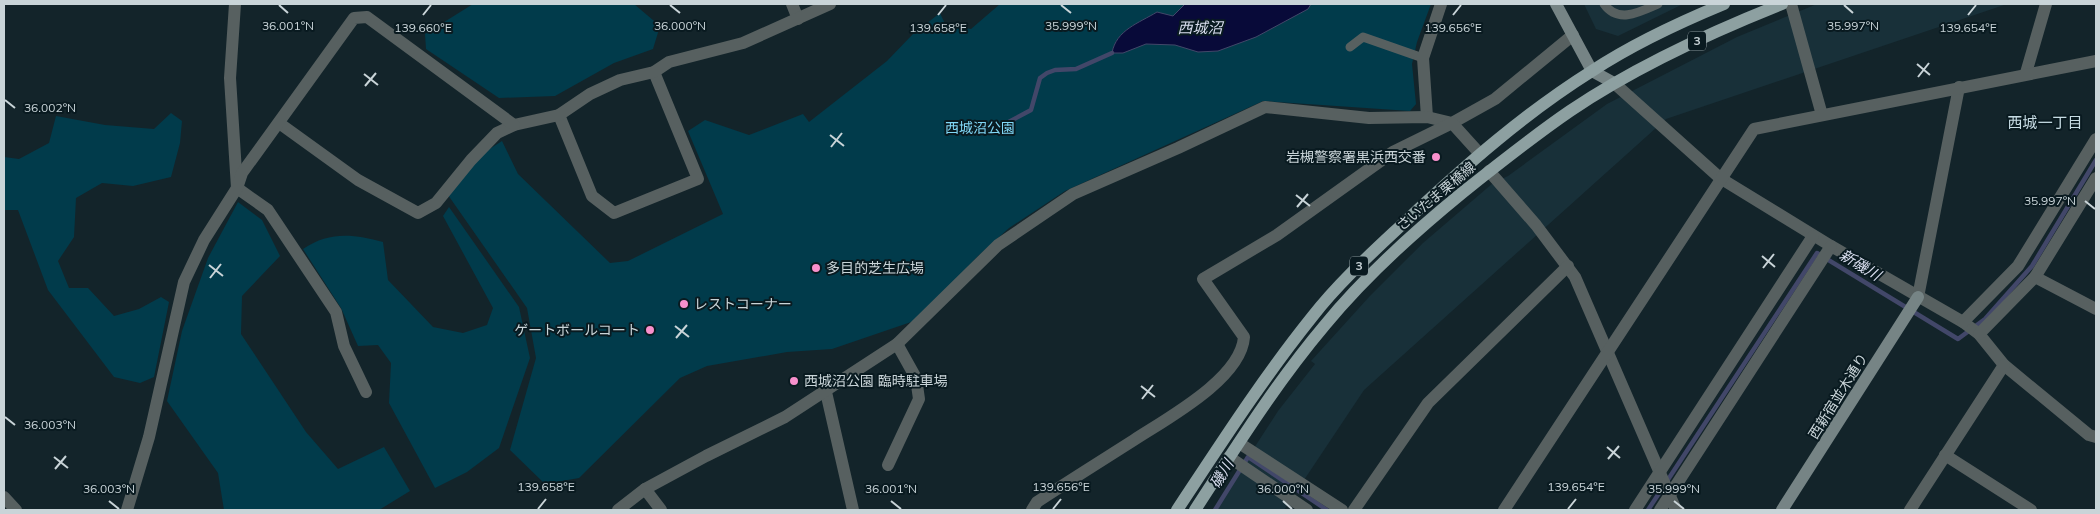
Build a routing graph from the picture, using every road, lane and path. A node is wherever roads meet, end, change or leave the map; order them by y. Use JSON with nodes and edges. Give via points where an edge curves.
{"nodes":[{"id":1,"x":234,"y":4,"type":"edge"},
{"id":2,"x":792,"y":4,"type":"edge"},
{"id":3,"x":830,"y":4,"type":"edge"},
{"id":4,"x":1441,"y":4,"type":"edge"},
{"id":5,"x":1556,"y":4,"type":"edge"},
{"id":6,"x":1604,"y":4,"type":"edge"},
{"id":7,"x":1658,"y":4,"type":"edge"},
{"id":8,"x":1724,"y":4,"type":"edge"},
{"id":9,"x":1782,"y":4,"type":"edge"},
{"id":10,"x":1791,"y":4,"type":"edge"},
{"id":11,"x":2046,"y":4,"type":"edge"},
{"id":12,"x":798,"y":19,"type":"junction"},
{"id":13,"x":1573,"y":35,"type":"junction"},
{"id":14,"x":1350,"y":47,"type":"dead end"},
{"id":15,"x":1423,"y":58,"type":"junction"},
{"id":16,"x":2096,"y":61,"type":"edge"},
{"id":17,"x":1592,"y":70,"type":"junction"},
{"id":18,"x":654,"y":72,"type":"junction"},
{"id":19,"x":2026,"y":73,"type":"junction"},
{"id":20,"x":1614,"y":83,"type":"junction"},
{"id":21,"x":1959,"y":87,"type":"junction"},
{"id":22,"x":559,"y":115,"type":"junction"},
{"id":23,"x":1822,"y":115,"type":"junction"},
{"id":24,"x":1427,"y":117,"type":"junction"},
{"id":25,"x":279,"y":123,"type":"junction"},
{"id":26,"x":1452,"y":123,"type":"junction"},
{"id":27,"x":514,"y":125,"type":"junction"},
{"id":28,"x":2096,"y":139,"type":"edge"},
{"id":29,"x":1480,"y":154,"type":"junction"},
{"id":30,"x":1489,"y":172,"type":"junction"},
{"id":31,"x":1720,"y":178,"type":"junction"},
{"id":32,"x":2096,"y":178,"type":"edge"},
{"id":33,"x":237,"y":188,"type":"junction"},
{"id":34,"x":1813,"y":236,"type":"junction"},
{"id":35,"x":1831,"y":246,"type":"junction"},
{"id":36,"x":1568,"y":266,"type":"junction"},
{"id":37,"x":2035,"y":277,"type":"junction"},
{"id":38,"x":1917,"y":299,"type":"junction"},
{"id":39,"x":2096,"y":309,"type":"edge"},
{"id":40,"x":1963,"y":322,"type":"junction"},
{"id":41,"x":1979,"y":334,"type":"junction"},
{"id":42,"x":897,"y":344,"type":"junction"},
{"id":43,"x":1608,"y":351,"type":"junction"},
{"id":44,"x":2004,"y":365,"type":"junction"},
{"id":45,"x":366,"y":392,"type":"dead end"},
{"id":46,"x":826,"y":392,"type":"junction"},
{"id":47,"x":2096,"y":437,"type":"edge"},
{"id":48,"x":1240,"y":443,"type":"junction"},
{"id":49,"x":1945,"y":455,"type":"junction"},
{"id":50,"x":1229,"y":458,"type":"junction"},
{"id":51,"x":888,"y":465,"type":"dead end"},
{"id":52,"x":1661,"y":470,"type":"junction"},
{"id":53,"x":645,"y":489,"type":"junction"},
{"id":54,"x":1670,"y":496,"type":"junction"},
{"id":55,"x":4,"y":497,"type":"edge"},
{"id":56,"x":16,"y":510,"type":"edge"},
{"id":57,"x":127,"y":510,"type":"edge"},
{"id":58,"x":618,"y":510,"type":"edge"},
{"id":59,"x":661,"y":510,"type":"edge"},
{"id":60,"x":853,"y":510,"type":"edge"},
{"id":61,"x":1031,"y":510,"type":"edge"},
{"id":62,"x":1177,"y":510,"type":"edge"},
{"id":63,"x":1195,"y":510,"type":"edge"},
{"id":64,"x":1307,"y":510,"type":"edge"},
{"id":65,"x":1342,"y":510,"type":"edge"},
{"id":66,"x":1354,"y":510,"type":"edge"},
{"id":67,"x":1504,"y":510,"type":"edge"},
{"id":68,"x":1635,"y":510,"type":"edge"},
{"id":69,"x":1660,"y":510,"type":"edge"},
{"id":70,"x":1676,"y":510,"type":"edge"},
{"id":71,"x":1782,"y":510,"type":"edge"},
{"id":72,"x":1910,"y":510,"type":"edge"},
{"id":73,"x":2031,"y":510,"type":"edge"}],
"edges":[{"from":1,"to":33,"type":"street","via":[[230,78]]},
{"from":2,"to":12,"type":"street"},
{"from":3,"to":12,"type":"street"},
{"from":4,"to":15,"type":"street"},
{"from":5,"to":13,"type":"street"},
{"from":6,"to":7,"type":"lane","via":[[1619,16],[1639,13]]},
{"from":8,"to":17,"type":"main road","name":"さいたま栗橋線","number":"3"},
{"from":9,"to":20,"type":"main road","name":"さいたま栗橋線","number":"3","via":[[1712,33]]},
{"from":10,"to":23,"type":"street"},
{"from":11,"to":19,"type":"street"},
{"from":12,"to":18,"type":"street","via":[[743,43],[669,62]]},
{"from":13,"to":17,"type":"street"},
{"from":13,"to":26,"type":"street","via":[[1495,98]]},
{"from":14,"to":15,"type":"lane","via":[[1363,37]]},
{"from":15,"to":24,"type":"street"},
{"from":16,"to":19,"type":"street"},
{"from":17,"to":20,"type":"street"},
{"from":17,"to":29,"type":"main road","name":"さいたま栗橋線","number":"3"},
{"from":18,"to":22,"type":"street","via":[[620,80],[590,94]]},
{"from":18,"to":22,"type":"street","via":[[698,179],[614,213],[592,196]]},
{"from":19,"to":21,"type":"street"},
{"from":20,"to":30,"type":"main road","name":"さいたま栗橋線","number":"3","via":[[1571,110]]},
{"from":20,"to":31,"type":"street"},
{"from":21,"to":23,"type":"street"},
{"from":21,"to":38,"type":"street"},
{"from":22,"to":27,"type":"street"},
{"from":23,"to":31,"type":"street","via":[[1754,129]]},
{"from":24,"to":26,"type":"street"},
{"from":24,"to":42,"type":"street","via":[[1369,118],[1265,107],[1073,194],[1032,219],[998,244]]},
{"from":25,"to":27,"type":"street","via":[[358,180],[418,213],[436,203],[497,134]]},
{"from":25,"to":27,"type":"street","via":[[354,18],[367,17]]},
{"from":25,"to":33,"type":"street","via":[[242,173]]},
{"from":26,"to":29,"type":"street"},
{"from":26,"to":61,"type":"street","via":[[1393,152],[1276,235],[1203,279],[1244,336],[1243,346],[1232,365],[1175,415],[1049,494]]},
{"from":28,"to":40,"type":"street","via":[[2018,266]]},
{"from":29,"to":62,"type":"main road","name":"さいたま栗橋線","number":"3","via":[[1362,264],[1313,316],[1241,414]]},
{"from":30,"to":36,"type":"street"},
{"from":30,"to":48,"type":"main road","name":"さいたま栗橋線","number":"3","via":[[1417,232],[1361,285],[1290,369]]},
{"from":31,"to":34,"type":"street"},
{"from":31,"to":43,"type":"street"},
{"from":32,"to":37,"type":"street"},
{"from":33,"to":45,"type":"street","via":[[268,210],[336,312],[344,346]]},
{"from":33,"to":57,"type":"street","via":[[204,240],[184,282],[149,437]]},
{"from":34,"to":35,"type":"street"},
{"from":34,"to":52,"type":"street"},
{"from":35,"to":38,"type":"street"},
{"from":35,"to":54,"type":"street"},
{"from":36,"to":43,"type":"street"},
{"from":36,"to":66,"type":"street","via":[[1428,403]]},
{"from":37,"to":39,"type":"street"},
{"from":37,"to":41,"type":"street"},
{"from":38,"to":40,"type":"street"},
{"from":38,"to":71,"type":"street","name":"西新宿並木通り"},
{"from":40,"to":41,"type":"street"},
{"from":41,"to":44,"type":"street"},
{"from":42,"to":46,"type":"street"},
{"from":42,"to":51,"type":"street","via":[[916,378],[919,399]]},
{"from":43,"to":52,"type":"street"},
{"from":43,"to":67,"type":"street"},
{"from":44,"to":47,"type":"street","via":[[2089,436]]},
{"from":44,"to":49,"type":"street"},
{"from":46,"to":53,"type":"street","via":[[785,418]]},
{"from":46,"to":60,"type":"street"},
{"from":48,"to":50,"type":"main road","name":"さいたま栗橋線","number":"3"},
{"from":48,"to":65,"type":"street"},
{"from":49,"to":72,"type":"street"},
{"from":49,"to":73,"type":"street"},
{"from":50,"to":63,"type":"main road","name":"さいたま栗橋線","number":"3"},
{"from":50,"to":64,"type":"street"},
{"from":52,"to":54,"type":"street"},
{"from":52,"to":68,"type":"street"},
{"from":53,"to":58,"type":"street"},
{"from":53,"to":59,"type":"street"},
{"from":54,"to":69,"type":"street"},
{"from":54,"to":70,"type":"street"},
{"from":55,"to":56,"type":"street"}]}
